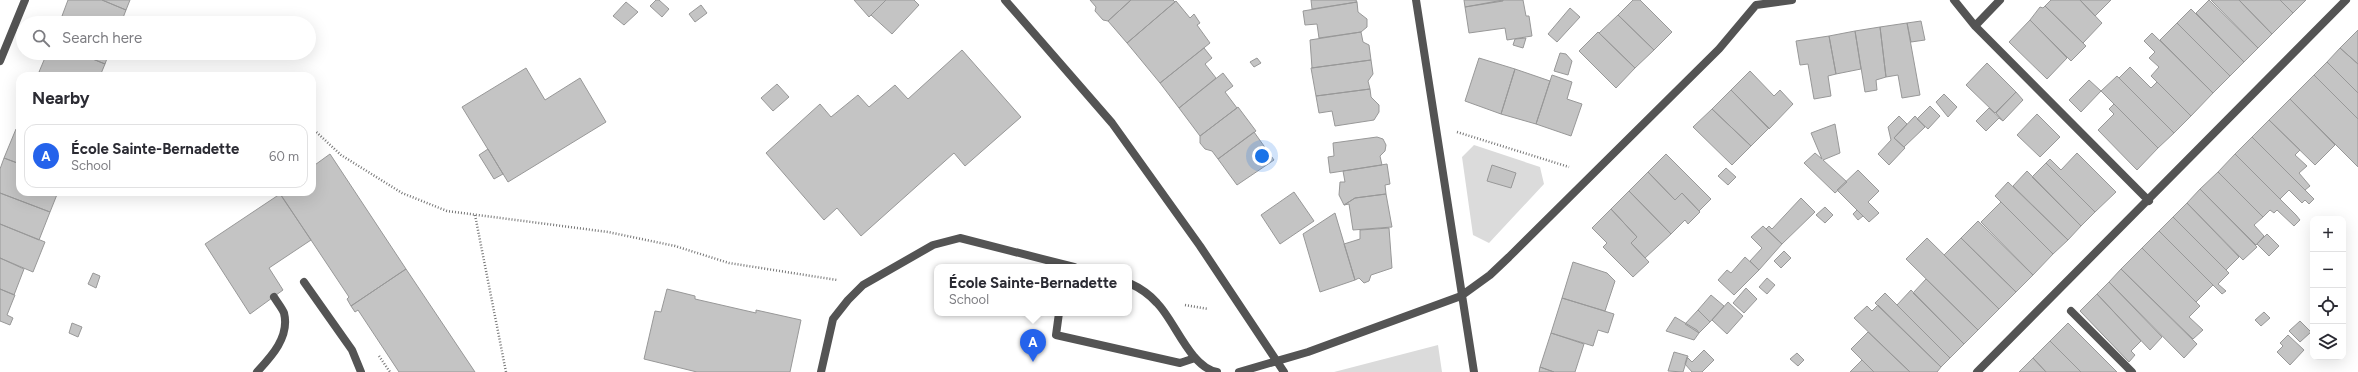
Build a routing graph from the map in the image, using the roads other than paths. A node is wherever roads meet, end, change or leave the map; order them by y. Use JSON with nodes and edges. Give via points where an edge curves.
{"nodes":[{"id":1,"x":25,"y":0,"type":"edge"},
{"id":2,"x":1005,"y":0,"type":"edge"},
{"id":3,"x":1416,"y":0,"type":"edge"},
{"id":4,"x":1792,"y":0,"type":"edge"},
{"id":5,"x":1954,"y":0,"type":"edge"},
{"id":6,"x":2000,"y":0,"type":"edge"},
{"id":7,"x":2346,"y":0,"type":"edge"},
{"id":8,"x":1756,"y":3,"type":"edge"},
{"id":9,"x":18,"y":16,"type":"edge"},
{"id":10,"x":16,"y":22,"type":"edge"},
{"id":11,"x":1975,"y":26,"type":"junction"},
{"id":12,"x":0,"y":61,"type":"edge"},
{"id":13,"x":2149,"y":201,"type":"junction"},
{"id":14,"x":1060,"y":264,"type":"edge"},
{"id":15,"x":304,"y":282,"type":"dead end"},
{"id":16,"x":1132,"y":285,"type":"edge"},
{"id":17,"x":1461,"y":296,"type":"junction"},
{"id":18,"x":274,"y":297,"type":"dead end"},
{"id":19,"x":2071,"y":311,"type":"dead end"},
{"id":20,"x":1059,"y":316,"type":"edge"},
{"id":21,"x":1195,"y":358,"type":"junction"},
{"id":22,"x":1277,"y":361,"type":"junction"},
{"id":23,"x":257,"y":372,"type":"edge"},
{"id":24,"x":362,"y":372,"type":"edge"},
{"id":25,"x":821,"y":372,"type":"edge"},
{"id":26,"x":1217,"y":372,"type":"edge"},
{"id":27,"x":1240,"y":372,"type":"edge"},
{"id":28,"x":1284,"y":372,"type":"edge"},
{"id":29,"x":1474,"y":372,"type":"edge"},
{"id":30,"x":1977,"y":372,"type":"edge"},
{"id":31,"x":2132,"y":372,"type":"edge"}],
"edges":[{"from":1,"to":9,"type":"street"},
{"from":2,"to":22,"type":"street","via":[[1112,123],[1200,246]]},
{"from":3,"to":17,"type":"street"},
{"from":4,"to":8,"type":"street"},
{"from":5,"to":11,"type":"street"},
{"from":6,"to":11,"type":"street"},
{"from":7,"to":13,"type":"street"},
{"from":8,"to":17,"type":"street","via":[[1719,50],[1490,275]]},
{"from":10,"to":12,"type":"street"},
{"from":11,"to":13,"type":"street"},
{"from":13,"to":30,"type":"street"},
{"from":14,"to":25,"type":"street","via":[[960,238],[933,245],[863,285],[833,319]]},
{"from":15,"to":24,"type":"street","via":[[352,350]]},
{"from":16,"to":21,"type":"street","via":[[1157,303]]},
{"from":17,"to":22,"type":"street"},
{"from":17,"to":29,"type":"street"},
{"from":18,"to":23,"type":"street","via":[[284,314],[283,331],[277,349]]},
{"from":19,"to":31,"type":"street"},
{"from":20,"to":21,"type":"street","via":[[1056,336],[1180,363]]},
{"from":21,"to":26,"type":"street","via":[[1209,371]]},
{"from":22,"to":27,"type":"street"},
{"from":22,"to":28,"type":"street"}]}
